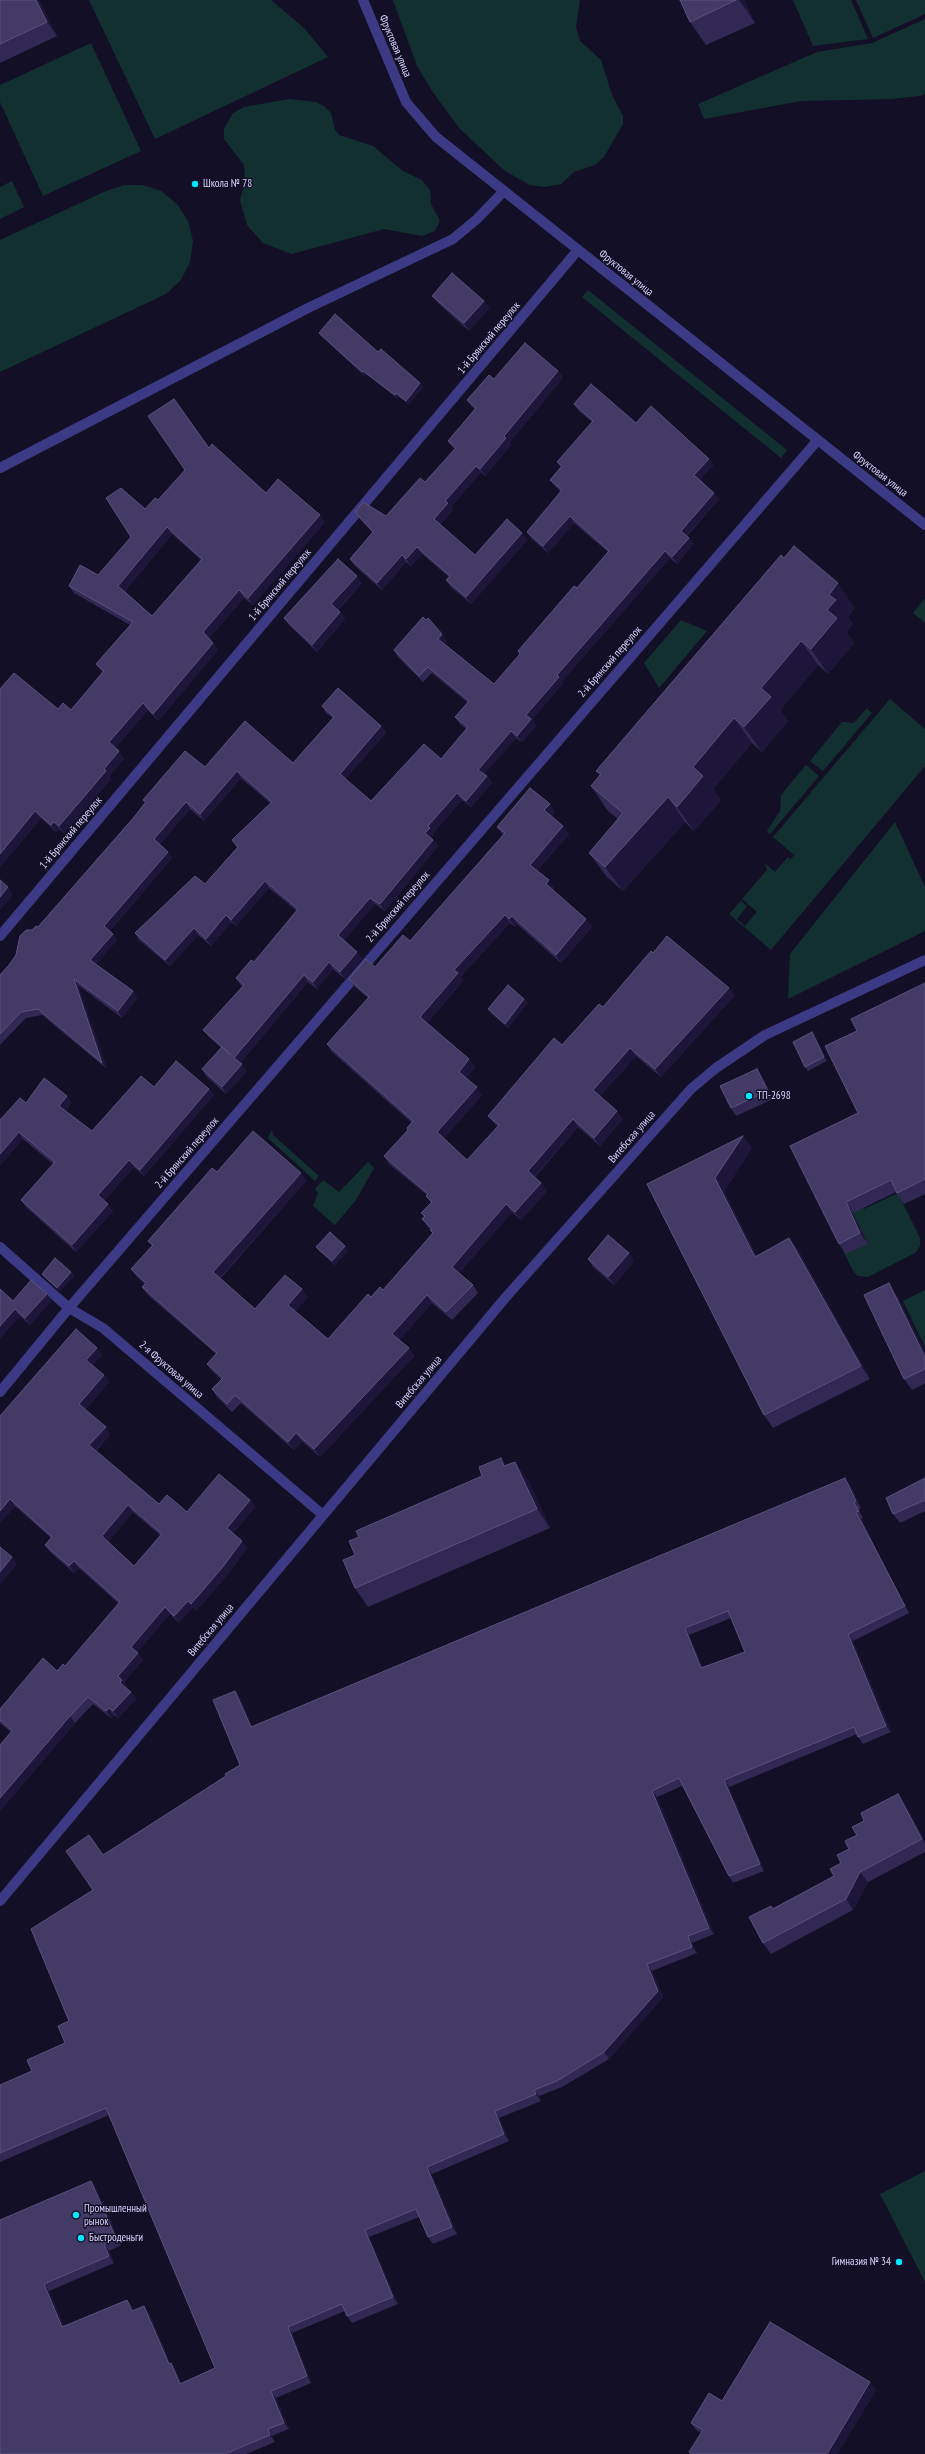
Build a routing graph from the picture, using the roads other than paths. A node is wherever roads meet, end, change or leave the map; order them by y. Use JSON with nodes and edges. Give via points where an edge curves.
{"nodes":[{"id":1,"x":363,"y":0,"type":"edge"},
{"id":2,"x":504,"y":191,"type":"junction"},
{"id":3,"x":578,"y":250,"type":"junction"},
{"id":4,"x":817,"y":441,"type":"junction"},
{"id":5,"x":0,"y":468,"type":"edge"},
{"id":6,"x":925,"y":525,"type":"edge"},
{"id":7,"x":0,"y":936,"type":"edge"},
{"id":8,"x":925,"y":960,"type":"edge"},
{"id":9,"x":0,"y":1247,"type":"edge"},
{"id":10,"x":69,"y":1308,"type":"junction"},
{"id":11,"x":0,"y":1392,"type":"edge"},
{"id":12,"x":323,"y":1515,"type":"junction"},
{"id":13,"x":0,"y":1901,"type":"edge"}],
"edges":[{"from":1,"to":2,"type":"street","name":"Фруктовая улица","via":[[406,102],[436,137]]},
{"from":2,"to":3,"type":"street","name":"Фруктовая улица"},
{"from":2,"to":5,"type":"street","via":[[453,239],[308,308]]},
{"from":3,"to":4,"type":"street","name":"Фруктовая улица"},
{"from":3,"to":7,"type":"street","name":"1-й Брянский переулок"},
{"from":4,"to":6,"type":"street","name":"Фруктовая улица"},
{"from":4,"to":10,"type":"street","name":"2-й Брянский переулок"},
{"from":8,"to":12,"type":"street","name":"Витебская улица","via":[[765,1035],[716,1068],[691,1089],[506,1297]]},
{"from":9,"to":10,"type":"street","name":"2-я Фруктовая улица"},
{"from":10,"to":11,"type":"street","name":"2-й Брянский переулок"},
{"from":10,"to":12,"type":"street","name":"2-я Фруктовая улица","via":[[103,1328]]},
{"from":12,"to":13,"type":"street","name":"Витебская улица"}]}
